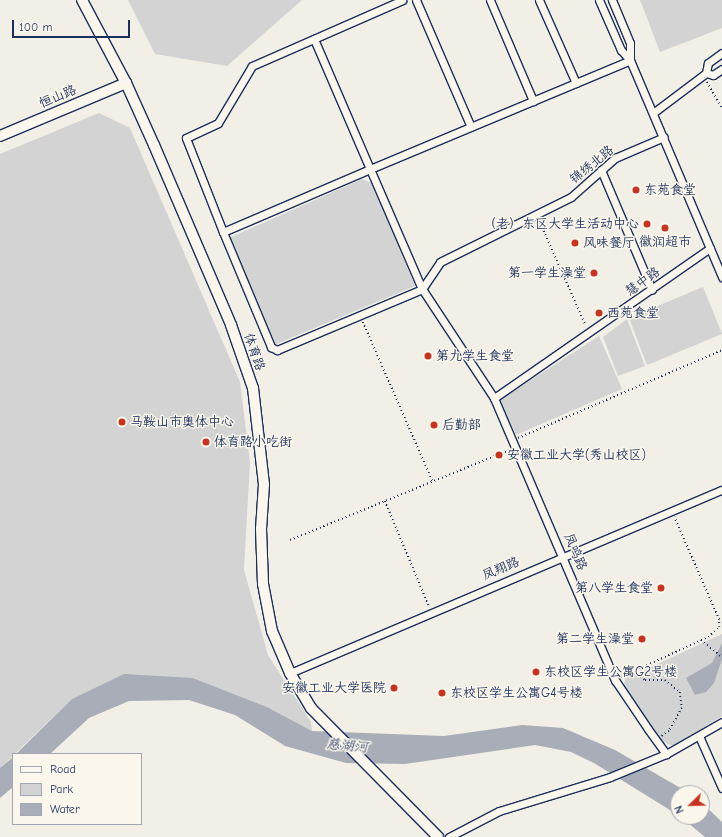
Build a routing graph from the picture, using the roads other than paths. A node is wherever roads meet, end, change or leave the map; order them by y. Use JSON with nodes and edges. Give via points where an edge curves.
{"nodes":[{"id":1,"x":82,"y":0,"type":"edge"},
{"id":2,"x":402,"y":0,"type":"edge"},
{"id":3,"x":416,"y":0,"type":"edge"},
{"id":4,"x":490,"y":0,"type":"edge"},
{"id":5,"x":539,"y":0,"type":"edge"},
{"id":6,"x":599,"y":0,"type":"edge"},
{"id":7,"x":612,"y":0,"type":"edge"},
{"id":8,"x":314,"y":39,"type":"junction"},
{"id":9,"x":722,"y":53,"type":"edge"},
{"id":10,"x":630,"y":60,"type":"junction"},
{"id":11,"x":722,"y":69,"type":"edge"},
{"id":12,"x":704,"y":74,"type":"junction"},
{"id":13,"x":126,"y":83,"type":"junction"},
{"id":14,"x":576,"y":83,"type":"junction"},
{"id":15,"x":533,"y":101,"type":"junction"},
{"id":16,"x":653,"y":113,"type":"junction"},
{"id":17,"x":471,"y":127,"type":"junction"},
{"id":18,"x":0,"y":136,"type":"edge"},
{"id":19,"x":664,"y":137,"type":"junction"},
{"id":20,"x":370,"y":169,"type":"junction"},
{"id":21,"x":601,"y":170,"type":"junction"},
{"id":22,"x":223,"y":232,"type":"junction"},
{"id":23,"x":710,"y":248,"type":"junction"},
{"id":24,"x":722,"y":277,"type":"edge"},
{"id":25,"x":422,"y":289,"type":"junction"},
{"id":26,"x":652,"y":290,"type":"junction"},
{"id":27,"x":494,"y":398,"type":"junction"},
{"id":28,"x":722,"y":490,"type":"edge"},
{"id":29,"x":563,"y":556,"type":"junction"},
{"id":30,"x":290,"y":673,"type":"junction"},
{"id":31,"x":722,"y":722,"type":"edge"},
{"id":32,"x":700,"y":736,"type":"junction"},
{"id":33,"x":666,"y":754,"type":"junction"},
{"id":34,"x":722,"y":788,"type":"edge"},
{"id":35,"x":438,"y":837,"type":"edge"},
{"id":36,"x":450,"y":837,"type":"edge"}],
"edges":[{"from":1,"to":13,"type":"street","name":"体育路"},
{"from":2,"to":8,"type":"street"},
{"from":3,"to":17,"type":"street"},
{"from":4,"to":15,"type":"street"},
{"from":5,"to":14,"type":"street"},
{"from":6,"to":10,"type":"street","via":[[621,50]]},
{"from":7,"to":10,"type":"street","via":[[630,43]]},
{"from":8,"to":20,"type":"street","name":"凤鸣路"},
{"from":8,"to":22,"type":"street","via":[[252,66],[219,122],[186,138]]},
{"from":9,"to":12,"type":"street","via":[[708,63]]},
{"from":10,"to":14,"type":"street"},
{"from":10,"to":16,"type":"street"},
{"from":11,"to":12,"type":"street","via":[[713,75]]},
{"from":12,"to":16,"type":"street"},
{"from":13,"to":18,"type":"street","name":"恒山路"},
{"from":13,"to":30,"type":"street","name":"体育路","via":[[231,325],[253,388],[264,484],[261,529],[263,584],[272,630]]},
{"from":14,"to":15,"type":"street"},
{"from":15,"to":17,"type":"street"},
{"from":16,"to":19,"type":"street"},
{"from":17,"to":20,"type":"street"},
{"from":19,"to":21,"type":"street","name":"锦绣北路","via":[[615,158]]},
{"from":19,"to":23,"type":"street"},
{"from":20,"to":22,"type":"street"},
{"from":20,"to":25,"type":"street","name":"凤鸣路"},
{"from":21,"to":25,"type":"street","name":"锦绣北路","via":[[571,197],[440,262]]},
{"from":21,"to":26,"type":"street"},
{"from":22,"to":25,"type":"street","via":[[273,350]]},
{"from":23,"to":24,"type":"street"},
{"from":23,"to":26,"type":"street","name":"慧中路"},
{"from":25,"to":27,"type":"street","name":"凤鸣路"},
{"from":26,"to":27,"type":"street","name":"慧中路","via":[[590,335]]},
{"from":27,"to":29,"type":"street","name":"凤鸣路"},
{"from":28,"to":29,"type":"street","name":"凤翔路"},
{"from":29,"to":30,"type":"street","name":"凤翔路"},
{"from":29,"to":33,"type":"street","name":"凤鸣路","via":[[616,680]]},
{"from":30,"to":35,"type":"street","name":"体育路","via":[[311,708],[378,779]]},
{"from":31,"to":32,"type":"street"},
{"from":32,"to":33,"type":"street"},
{"from":32,"to":34,"type":"street"},
{"from":33,"to":36,"type":"street","via":[[610,778],[499,810]]}]}
